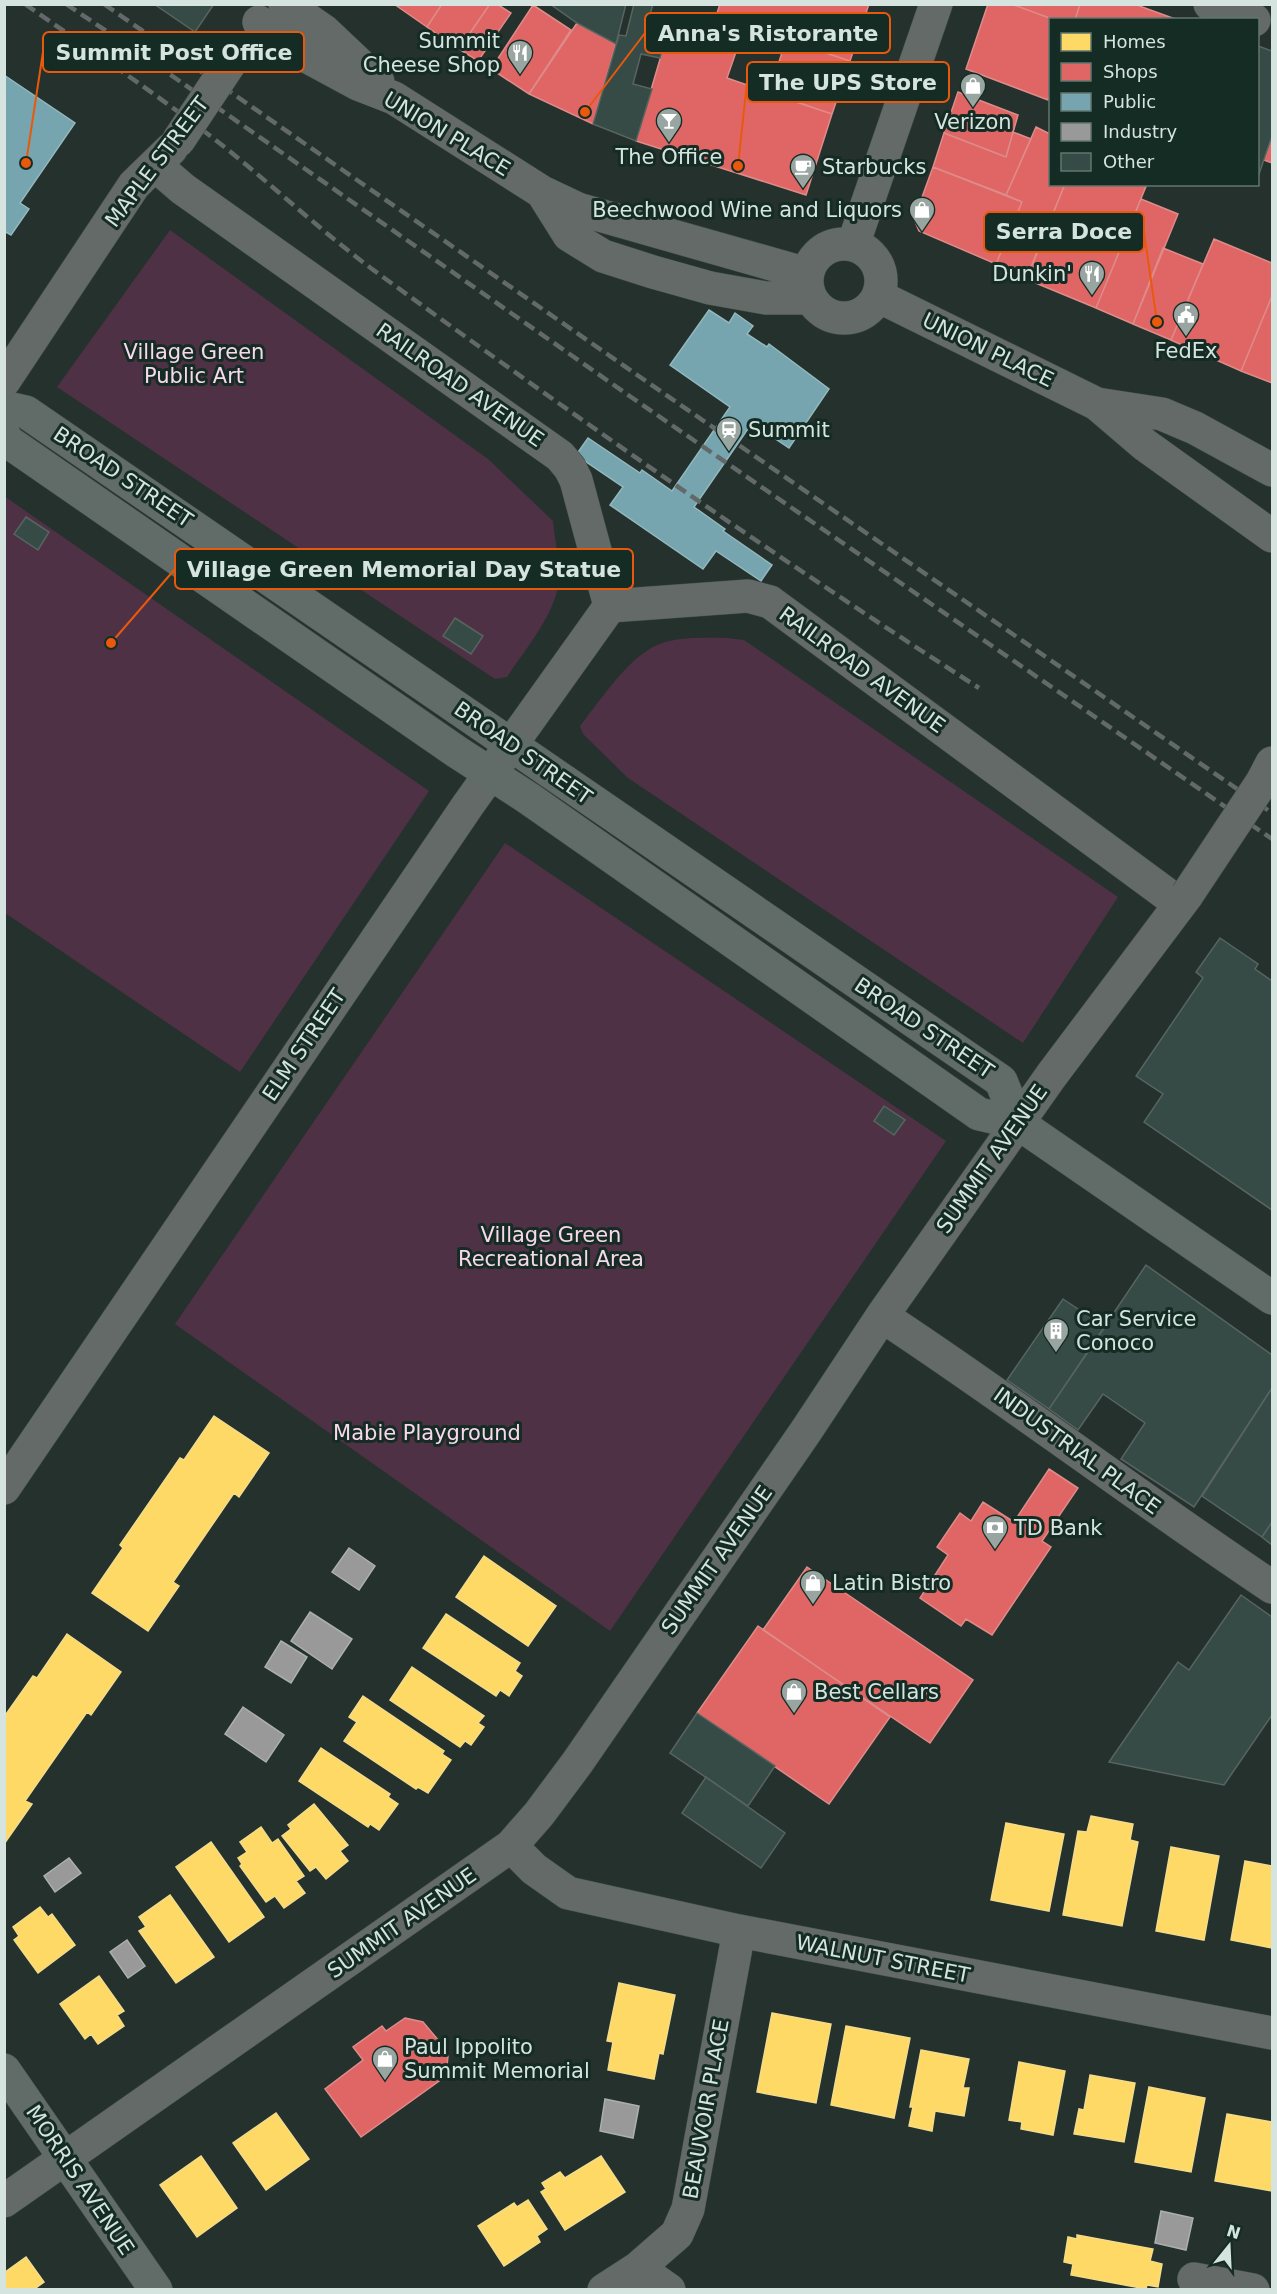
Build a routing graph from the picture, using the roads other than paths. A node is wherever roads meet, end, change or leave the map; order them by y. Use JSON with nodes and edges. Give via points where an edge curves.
{"nodes":[{"id":1,"x":936,"y":4,"type":"edge"},
{"id":2,"x":1210,"y":4,"type":"edge"},
{"id":3,"x":272,"y":10,"type":"edge"},
{"id":4,"x":1250,"y":18,"type":"edge"},
{"id":5,"x":155,"y":165,"type":"junction"},
{"id":6,"x":853,"y":245,"type":"junction"},
{"id":7,"x":808,"y":286,"type":"junction"},
{"id":8,"x":878,"y":296,"type":"junction"},
{"id":9,"x":4,"y":381,"type":"edge"},
{"id":10,"x":1097,"y":404,"type":"junction"},
{"id":11,"x":4,"y":407,"type":"edge"},
{"id":12,"x":4,"y":435,"type":"edge"},
{"id":13,"x":1272,"y":470,"type":"edge"},
{"id":14,"x":1272,"y":536,"type":"edge"},
{"id":15,"x":610,"y":606,"type":"junction"},
{"id":16,"x":511,"y":744,"type":"junction"},
{"id":17,"x":1267,"y":772,"type":"edge"},
{"id":18,"x":492,"y":774,"type":"junction"},
{"id":19,"x":1183,"y":899,"type":"junction"},
{"id":20,"x":1018,"y":1123,"type":"junction"},
{"id":21,"x":1272,"y":1298,"type":"edge"},
{"id":22,"x":882,"y":1316,"type":"junction"},
{"id":23,"x":4,"y":1488,"type":"edge"},
{"id":24,"x":1272,"y":1587,"type":"edge"},
{"id":25,"x":511,"y":1846,"type":"junction"},
{"id":26,"x":739,"y":1931,"type":"junction"},
{"id":27,"x":1272,"y":2033,"type":"edge"},
{"id":28,"x":4,"y":2070,"type":"edge"},
{"id":29,"x":66,"y":2157,"type":"junction"},
{"id":30,"x":4,"y":2201,"type":"edge"},
{"id":31,"x":638,"y":2268,"type":"junction"},
{"id":32,"x":1194,"y":2279,"type":"dead end"},
{"id":33,"x":156,"y":2289,"type":"edge"},
{"id":34,"x":604,"y":2289,"type":"edge"},
{"id":35,"x":669,"y":2289,"type":"edge"},
{"id":36,"x":1253,"y":2289,"type":"edge"}],
"edges":[{"from":1,"to":6,"type":"street"},
{"from":2,"to":4,"type":"street"},
{"from":3,"to":5,"type":"street","name":"MAPLE STREET","bridge":true,"via":[[236,54],[178,141]]},
{"from":3,"to":7,"type":"street","name":"UNION PLACE","via":[[295,50],[358,84],[394,98],[542,192],[578,209]]},
{"from":5,"to":9,"type":"street","name":"MAPLE STREET","via":[[134,185]]},
{"from":5,"to":15,"type":"street","name":"RAILROAD AVENUE","via":[[183,189],[560,456],[576,480]]},
{"from":6,"to":7,"type":"street","via":[[841,244],[818,253],[811,263]]},
{"from":6,"to":8,"type":"street","via":[[865,250],[880,271]]},
{"from":7,"to":8,"type":"street","name":"UNION PLACE","via":[[817,308],[838,318],[862,314]]},
{"from":8,"to":10,"type":"street","name":"UNION PLACE"},
{"from":10,"to":13,"type":"street","name":"UNION PLACE","via":[[1162,414]]},
{"from":10,"to":14,"type":"street","name":"UNION PLACE","via":[[1145,445]]},
{"from":11,"to":16,"type":"main road","name":"BROAD STREET","via":[[26,412]]},
{"from":12,"to":18,"type":"main road","name":"BROAD STREET"},
{"from":15,"to":16,"type":"street","name":"ELM STREET"},
{"from":15,"to":19,"type":"street","name":"RAILROAD AVENUE","via":[[748,596],[770,602]]},
{"from":16,"to":18,"type":"street","name":"ELM STREET"},
{"from":16,"to":20,"type":"main road","name":"BROAD STREET","via":[[1001,1081]]},
{"from":17,"to":19,"type":"street","name":"SUMMIT AVENUE","bridge":true},
{"from":18,"to":20,"type":"main road","name":"BROAD STREET","via":[[979,1114]]},
{"from":18,"to":23,"type":"street","name":"ELM STREET"},
{"from":19,"to":20,"type":"street","name":"SUMMIT AVENUE"},
{"from":20,"to":21,"type":"main road","name":"BROAD STREET"},
{"from":20,"to":22,"type":"street","name":"SUMMIT AVENUE"},
{"from":22,"to":24,"type":"street","name":"INDUSTRIAL PLACE","via":[[942,1354]]},
{"from":22,"to":25,"type":"street","name":"SUMMIT AVENUE","via":[[577,1763]]},
{"from":25,"to":26,"type":"street","name":"WALNUT STREET","via":[[534,1869],[568,1893]]},
{"from":25,"to":29,"type":"street","name":"SUMMIT AVENUE"},
{"from":26,"to":27,"type":"street","name":"WALNUT STREET"},
{"from":26,"to":31,"type":"street","name":"BEAUVOIR PLACE","via":[[688,2210],[677,2234]]},
{"from":28,"to":29,"type":"main road","name":"MORRIS AVENUE"},
{"from":29,"to":30,"type":"street","name":"SUMMIT AVENUE"},
{"from":29,"to":33,"type":"main road","name":"MORRIS AVENUE"},
{"from":31,"to":34,"type":"street","name":"BEAUVOIR PLACE"},
{"from":31,"to":35,"type":"street"},
{"from":32,"to":36,"type":"street"}]}
